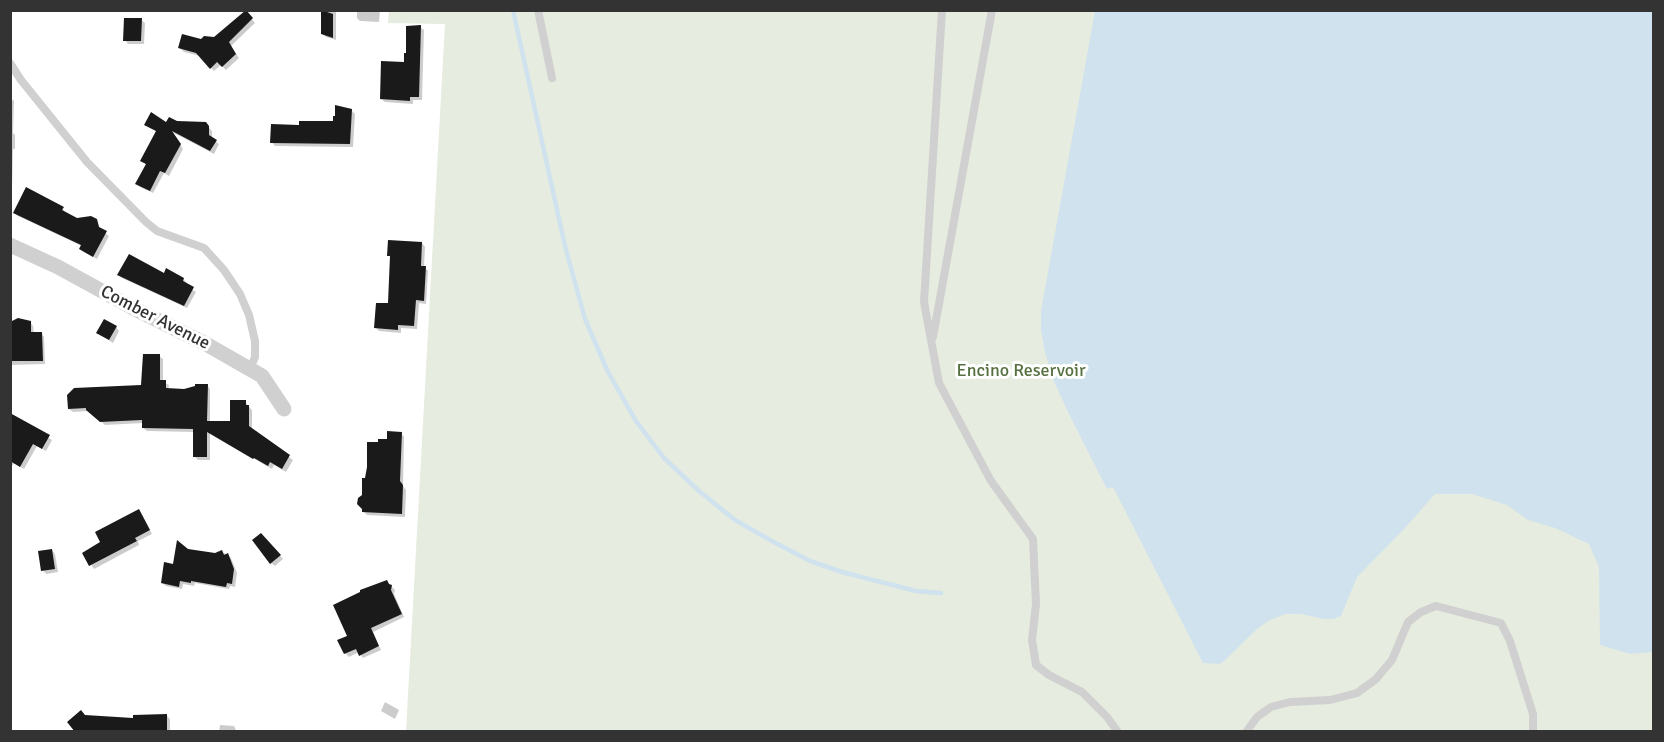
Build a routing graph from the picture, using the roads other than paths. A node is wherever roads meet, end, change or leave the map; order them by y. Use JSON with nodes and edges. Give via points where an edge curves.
{"nodes":[{"id":1,"x":538,"y":10,"type":"edge"},
{"id":2,"x":942,"y":10,"type":"edge"},
{"id":3,"x":992,"y":10,"type":"edge"},
{"id":4,"x":10,"y":63,"type":"edge"},
{"id":5,"x":552,"y":78,"type":"dead end"},
{"id":6,"x":10,"y":245,"type":"edge"},
{"id":7,"x":931,"y":345,"type":"junction"},
{"id":8,"x":250,"y":369,"type":"junction"},
{"id":9,"x":284,"y":409,"type":"dead end"},
{"id":10,"x":1118,"y":732,"type":"edge"},
{"id":11,"x":1246,"y":732,"type":"edge"},
{"id":12,"x":1533,"y":732,"type":"edge"}],
"edges":[{"from":1,"to":5,"type":"lane"},
{"from":2,"to":7,"type":"lane","via":[[924,302]]},
{"from":3,"to":7,"type":"lane"},
{"from":4,"to":8,"type":"lane","via":[[87,162],[146,222],[157,231],[204,248],[224,270],[249,315],[255,341]]},
{"from":6,"to":8,"type":"street","name":"Comber Avenue"},
{"from":7,"to":10,"type":"lane","via":[[939,383],[950,407],[991,481],[1033,539],[1036,604],[1032,640],[1036,665],[1082,692]]},
{"from":8,"to":9,"type":"street","name":"Comber Avenue","via":[[262,376]]},
{"from":11,"to":12,"type":"lane","via":[[1271,707],[1357,693],[1392,660],[1408,622],[1436,606],[1501,623],[1533,714]]}]}
